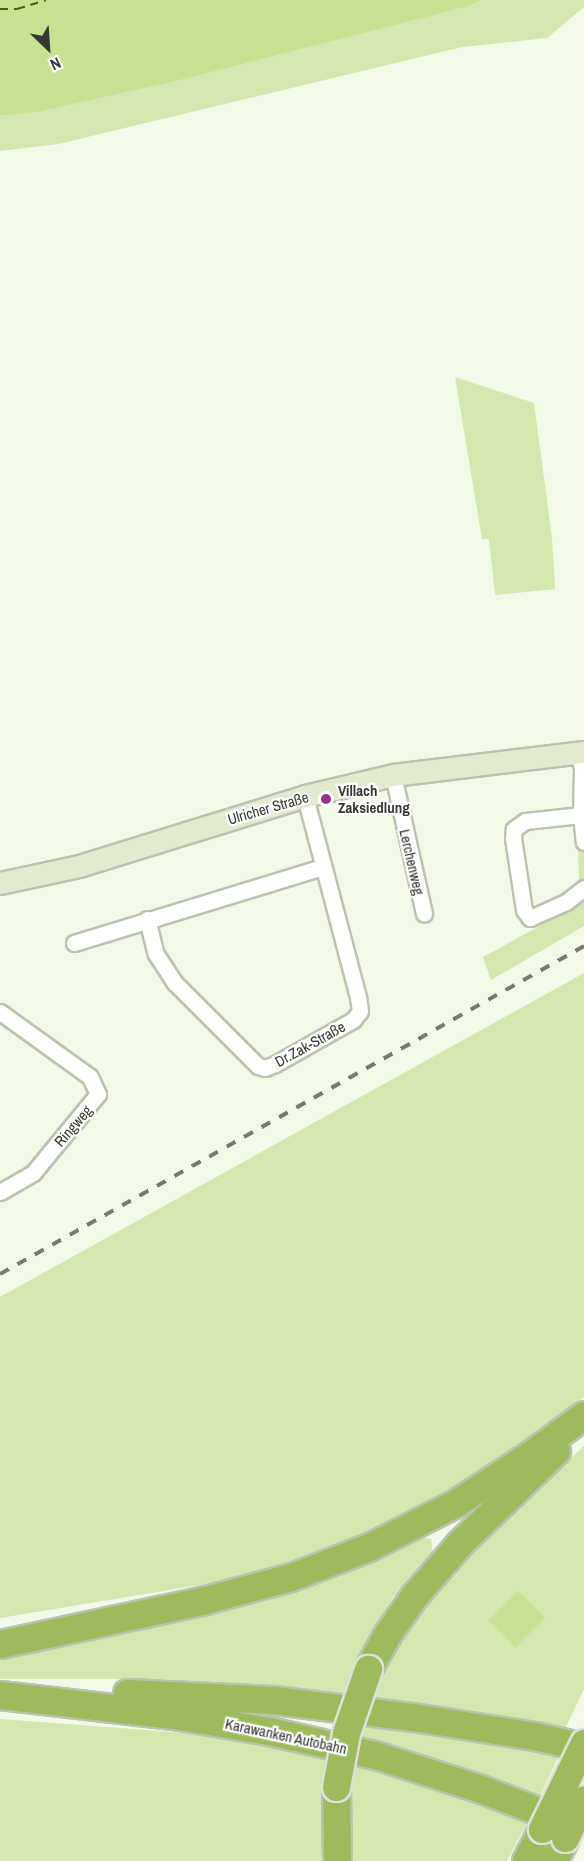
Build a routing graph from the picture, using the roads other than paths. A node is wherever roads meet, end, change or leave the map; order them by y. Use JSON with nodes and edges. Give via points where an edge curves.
{"nodes":[{"id":1,"x":580,"y":752,"type":"edge"},
{"id":2,"x":393,"y":775,"type":"junction"},
{"id":3,"x":305,"y":796,"type":"junction"},
{"id":4,"x":581,"y":815,"type":"junction"},
{"id":5,"x":584,"y":842,"type":"edge"},
{"id":6,"x":322,"y":867,"type":"junction"},
{"id":7,"x":0,"y":883,"type":"edge"},
{"id":8,"x":584,"y":888,"type":"edge"},
{"id":9,"x":424,"y":914,"type":"dead end"},
{"id":10,"x":147,"y":919,"type":"junction"},
{"id":11,"x":74,"y":943,"type":"dead end"},
{"id":12,"x":0,"y":1012,"type":"edge"},
{"id":13,"x":0,"y":1192,"type":"edge"},
{"id":14,"x":584,"y":1415,"type":"edge"},
{"id":15,"x":584,"y":1422,"type":"edge"},
{"id":16,"x":0,"y":1644,"type":"edge"},
{"id":17,"x":0,"y":1695,"type":"edge"},
{"id":18,"x":584,"y":1745,"type":"edge"},
{"id":19,"x":584,"y":1799,"type":"edge"},
{"id":20,"x":561,"y":1835,"type":"edge"},
{"id":21,"x":337,"y":1861,"type":"edge"},
{"id":22,"x":526,"y":1861,"type":"edge"}],
"edges":[{"from":1,"to":2,"type":"street","name":"Ulricher Straße"},
{"from":1,"to":4,"type":"street","name":"Ulricher Straße"},
{"from":2,"to":3,"type":"street","name":"Ulricher Straße"},
{"from":2,"to":9,"type":"street","name":"Lerchenweg"},
{"from":3,"to":6,"type":"street","name":"Dr.Zak-Straße"},
{"from":3,"to":7,"type":"street","name":"Ulricher Straße","via":[[79,866]]},
{"from":4,"to":5,"type":"street","name":"Ulricher Straße"},
{"from":4,"to":8,"type":"street","via":[[525,821],[514,829],[519,884],[530,918],[566,902]]},
{"from":6,"to":10,"type":"street"},
{"from":6,"to":10,"type":"street","name":"Dr.Zak-Straße","via":[[360,1011],[354,1020],[265,1068],[258,1066],[175,983],[156,954]]},
{"from":10,"to":11,"type":"street"},
{"from":12,"to":13,"type":"street","name":"Ringweg","via":[[90,1077],[98,1094],[33,1173]]},
{"from":14,"to":16,"type":"highway","via":[[456,1503],[369,1547],[280,1580],[204,1600]]},
{"from":15,"to":21,"type":"highway","bridge":true,"via":[[460,1543],[387,1633],[368,1669],[346,1733],[336,1787]]},
{"from":17,"to":18,"type":"highway","via":[[77,1690],[274,1700],[413,1717]]},
{"from":17,"to":20,"type":"highway","name":"Karawanken Autobahn","via":[[173,1715],[375,1755],[481,1789]]},
{"from":18,"to":20,"type":"highway","bridge":true},
{"from":19,"to":20,"type":"highway","bridge":true},
{"from":20,"to":22,"type":"highway"}]}
